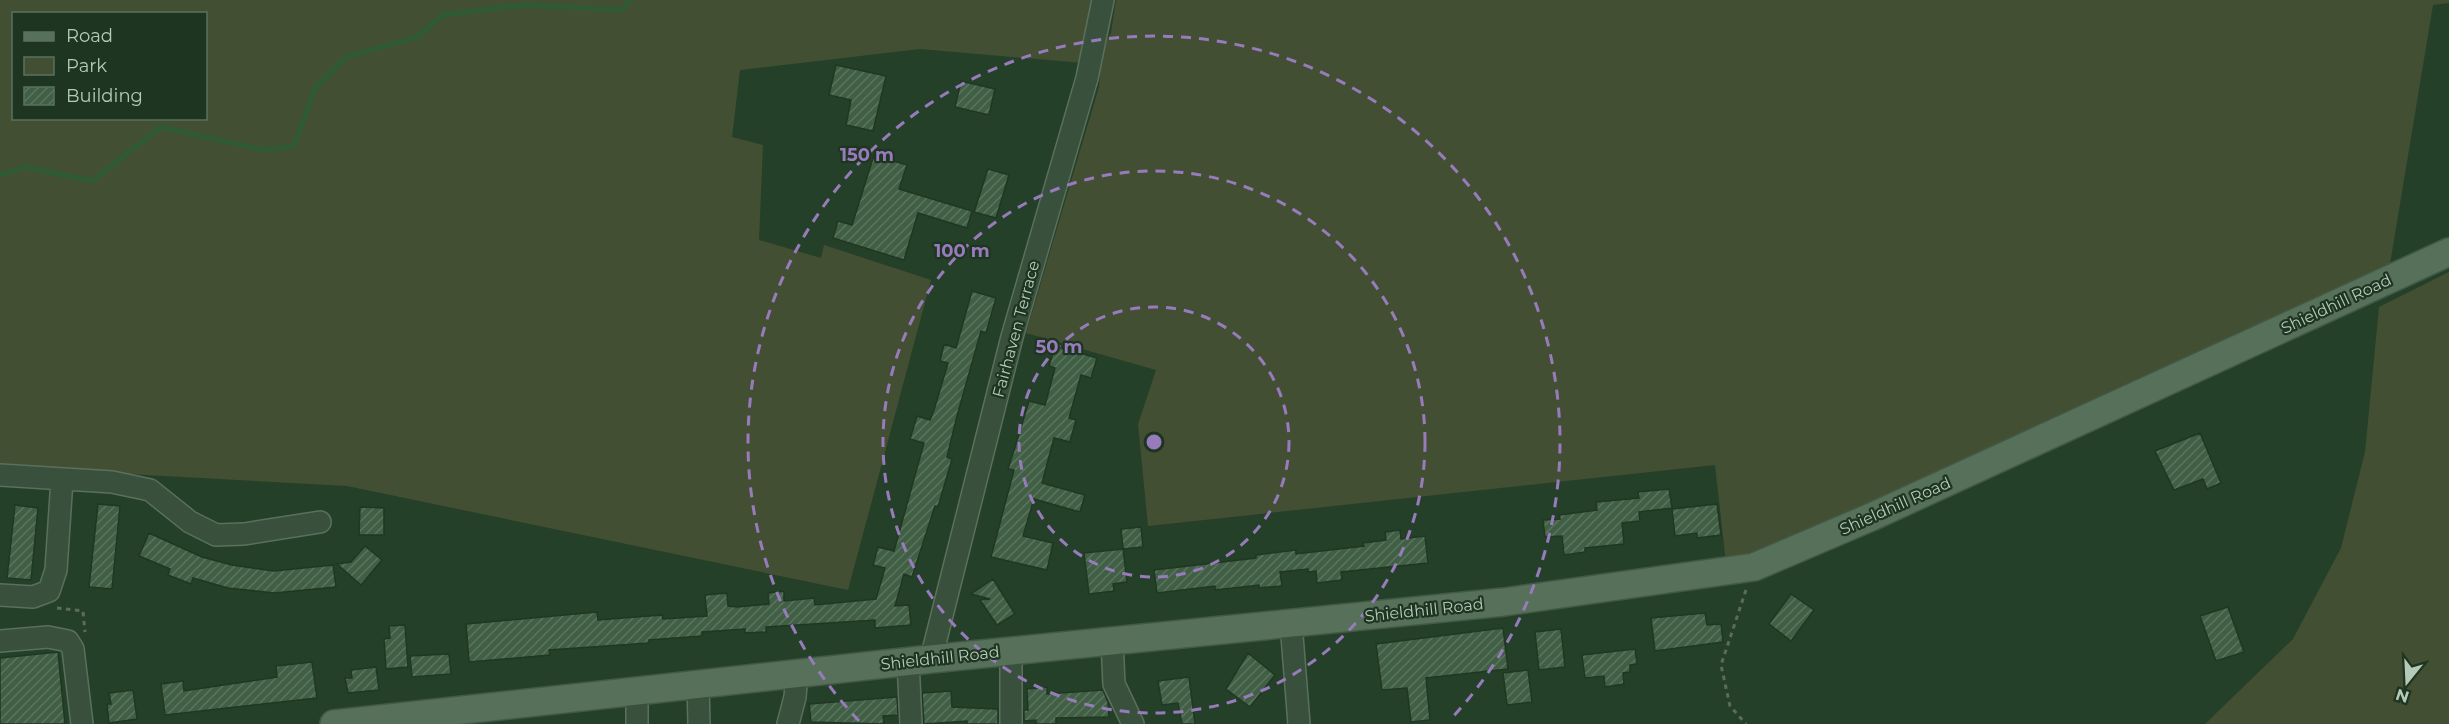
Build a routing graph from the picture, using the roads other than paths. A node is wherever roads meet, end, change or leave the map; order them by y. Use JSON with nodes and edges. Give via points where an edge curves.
{"nodes":[{"id":1,"x":1103,"y":0,"type":"edge"},
{"id":2,"x":2449,"y":252,"type":"edge"},
{"id":3,"x":0,"y":475,"type":"edge"},
{"id":4,"x":62,"y":479,"type":"junction"},
{"id":5,"x":320,"y":522,"type":"dead end"},
{"id":6,"x":0,"y":595,"type":"edge"},
{"id":7,"x":1291,"y":623,"type":"junction"},
{"id":8,"x":0,"y":640,"type":"edge"},
{"id":9,"x":1112,"y":641,"type":"junction"},
{"id":10,"x":1011,"y":651,"type":"junction"},
{"id":11,"x":920,"y":660,"type":"junction"},
{"id":12,"x":793,"y":673,"type":"junction"},
{"id":13,"x":698,"y":683,"type":"junction"},
{"id":14,"x":637,"y":690,"type":"junction"},
{"id":15,"x":474,"y":716,"type":"edge"},
{"id":16,"x":82,"y":724,"type":"edge"},
{"id":17,"x":334,"y":724,"type":"edge"},
{"id":18,"x":637,"y":724,"type":"edge"},
{"id":19,"x":699,"y":724,"type":"edge"},
{"id":20,"x":781,"y":724,"type":"edge"},
{"id":21,"x":788,"y":724,"type":"edge"},
{"id":22,"x":911,"y":724,"type":"edge"},
{"id":23,"x":1011,"y":724,"type":"edge"},
{"id":24,"x":1132,"y":724,"type":"edge"},
{"id":25,"x":1299,"y":724,"type":"edge"}],
"edges":[{"from":1,"to":11,"type":"street","name":"Fairhaven Terrace","via":[[1087,78]]},
{"from":2,"to":7,"type":"main road","name":"Shieldhill Road","via":[[1754,567],[1504,602]]},
{"from":3,"to":4,"type":"street"},
{"from":4,"to":5,"type":"street","via":[[112,482],[150,490],[190,522],[216,535]]},
{"from":4,"to":6,"type":"street","via":[[56,570],[50,591],[33,597]]},
{"from":7,"to":9,"type":"main road","name":"Shieldhill Road"},
{"from":7,"to":25,"type":"street"},
{"from":8,"to":16,"type":"street","via":[[48,637],[69,641]]},
{"from":9,"to":10,"type":"main road","name":"Shieldhill Road"},
{"from":9,"to":24,"type":"street","via":[[1114,684]]},
{"from":10,"to":11,"type":"main road","name":"Shieldhill Road"},
{"from":10,"to":23,"type":"street"},
{"from":11,"to":12,"type":"main road","name":"Shieldhill Road"},
{"from":11,"to":22,"type":"street","name":"Fairhaven Terrace"},
{"from":12,"to":13,"type":"main road","name":"Shieldhill Road"},
{"from":12,"to":20,"type":"street"},
{"from":12,"to":21,"type":"street","via":[[795,697]]},
{"from":13,"to":14,"type":"main road","name":"Shieldhill Road"},
{"from":13,"to":19,"type":"street"},
{"from":14,"to":15,"type":"main road","name":"Shieldhill Road"},
{"from":14,"to":18,"type":"street"},
{"from":15,"to":17,"type":"main road","name":"Shieldhill Road"}]}
